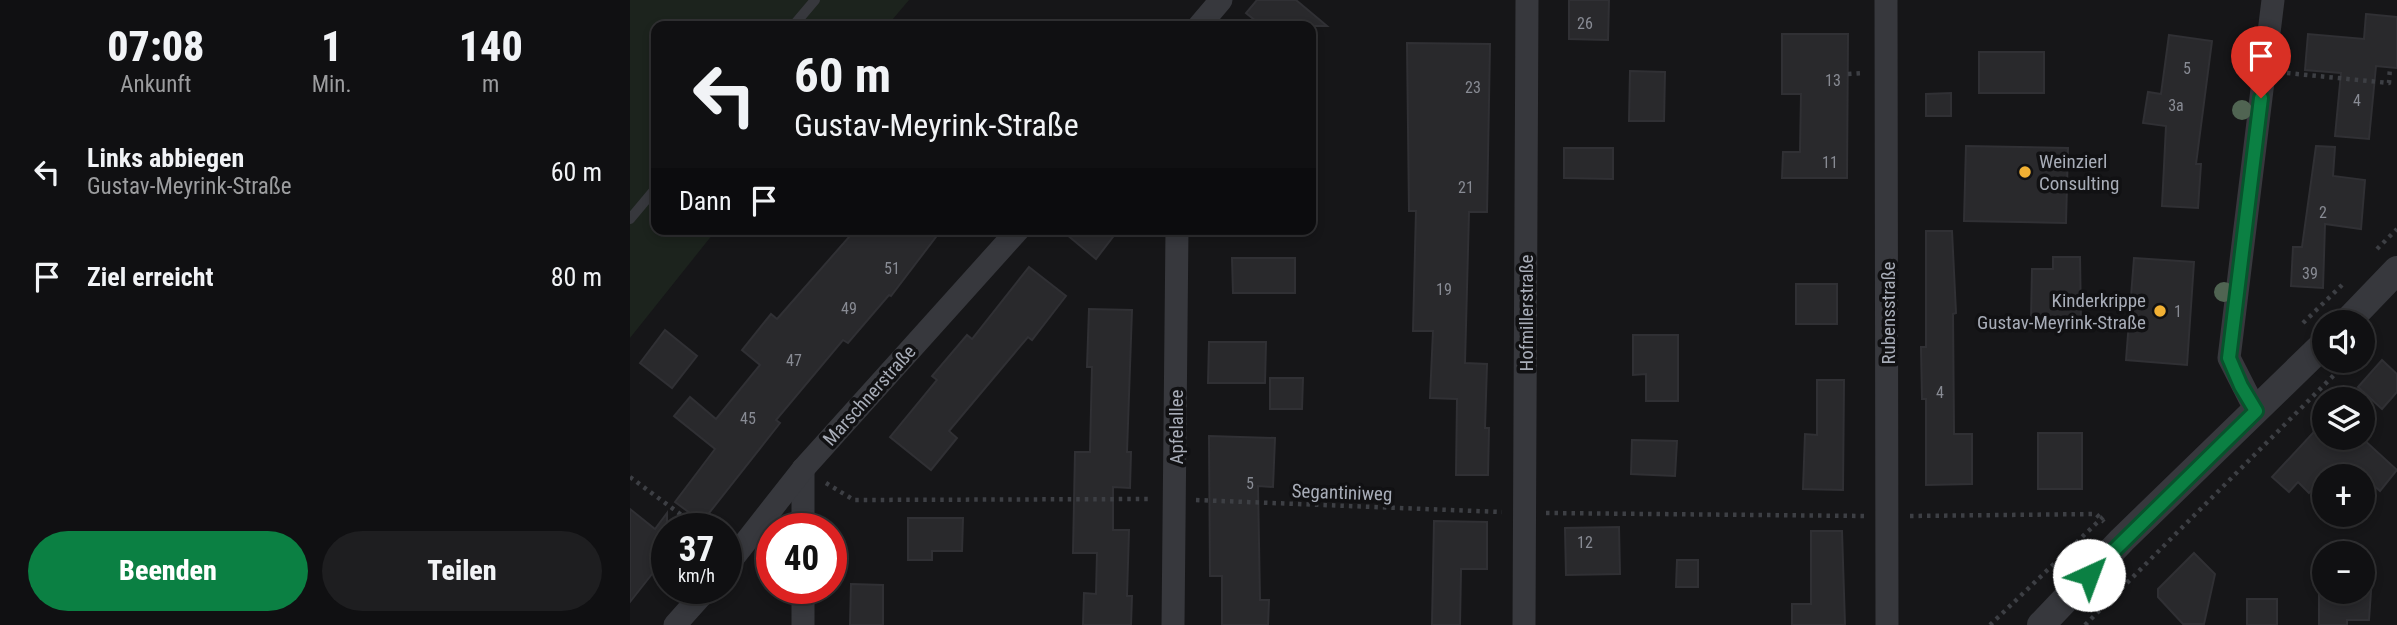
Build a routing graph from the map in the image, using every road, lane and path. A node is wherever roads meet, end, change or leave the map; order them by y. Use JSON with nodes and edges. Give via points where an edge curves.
{"nodes":[{"id":1,"x":815,"y":0,"type":"edge"},
{"id":2,"x":1221,"y":0,"type":"edge"},
{"id":3,"x":1527,"y":0,"type":"edge"},
{"id":4,"x":1886,"y":0,"type":"edge"},
{"id":5,"x":2273,"y":0,"type":"edge"},
{"id":6,"x":797,"y":21,"type":"edge"},
{"id":7,"x":1203,"y":21,"type":"edge"},
{"id":8,"x":2390,"y":67,"type":"dead end"},
{"id":9,"x":2264,"y":71,"type":"junction"},
{"id":10,"x":1849,"y":74,"type":"dead end"},
{"id":11,"x":1865,"y":74,"type":"dead end"},
{"id":12,"x":651,"y":194,"type":"edge"},
{"id":13,"x":630,"y":219,"type":"edge"},
{"id":14,"x":2397,"y":229,"type":"edge"},
{"id":15,"x":1014,"y":235,"type":"edge"},
{"id":16,"x":1177,"y":235,"type":"edge"},
{"id":17,"x":2368,"y":259,"type":"dead end"},
{"id":18,"x":2397,"y":270,"type":"edge"},
{"id":19,"x":2348,"y":278,"type":"dead end"},
{"id":20,"x":2359,"y":310,"type":"edge"},
{"id":21,"x":2299,"y":327,"type":"dead end"},
{"id":22,"x":2312,"y":356,"type":"edge"},
{"id":23,"x":2336,"y":373,"type":"edge"},
{"id":24,"x":2256,"y":411,"type":"junction"},
{"id":25,"x":803,"y":469,"type":"junction"},
{"id":26,"x":630,"y":477,"type":"edge"},
{"id":27,"x":1175,"y":499,"type":"junction"},
{"id":28,"x":679,"y":513,"type":"edge"},
{"id":29,"x":803,"y":513,"type":"edge"},
{"id":30,"x":1525,"y":513,"type":"junction"},
{"id":31,"x":1889,"y":516,"type":"junction"},
{"id":32,"x":2122,"y":540,"type":"junction"},
{"id":33,"x":742,"y":547,"type":"edge"},
{"id":34,"x":694,"y":604,"type":"edge"},
{"id":35,"x":803,"y":604,"type":"edge"},
{"id":36,"x":675,"y":625,"type":"edge"},
{"id":37,"x":803,"y":625,"type":"edge"},
{"id":38,"x":1173,"y":625,"type":"edge"},
{"id":39,"x":1524,"y":625,"type":"edge"},
{"id":40,"x":1887,"y":625,"type":"edge"},
{"id":41,"x":2041,"y":625,"type":"edge"},
{"id":42,"x":2085,"y":625,"type":"edge"}],
"edges":[{"from":1,"to":6,"type":"lane"},
{"from":2,"to":7,"type":"street"},
{"from":3,"to":30,"type":"street","name":"Hofmillerstraße"},
{"from":4,"to":31,"type":"street","name":"Rubensstraße"},
{"from":5,"to":9,"type":"street"},
{"from":8,"to":9,"type":"path","via":[[2389,83]]},
{"from":9,"to":24,"type":"street","via":[[2229,358]]},
{"from":10,"to":11,"type":"path"},
{"from":12,"to":13,"type":"lane"},
{"from":14,"to":17,"type":"path"},
{"from":15,"to":25,"type":"street","name":"Marschnerstraße"},
{"from":16,"to":27,"type":"street","name":"Apfelallee"},
{"from":18,"to":20,"type":"street"},
{"from":19,"to":21,"type":"path"},
{"from":22,"to":24,"type":"street"},
{"from":23,"to":42,"type":"path"},
{"from":24,"to":32,"type":"street"},
{"from":25,"to":27,"type":"path","name":"Segantiniweg","via":[[855,500]]},
{"from":25,"to":29,"type":"street"},
{"from":25,"to":33,"type":"street","name":"Marschnerstraße"},
{"from":26,"to":28,"type":"path"},
{"from":27,"to":30,"type":"path","name":"Segantiniweg"},
{"from":27,"to":38,"type":"street","name":"Apfelallee"},
{"from":30,"to":31,"type":"path","name":"Segantiniweg"},
{"from":30,"to":39,"type":"street","name":"Hofmillerstraße"},
{"from":31,"to":32,"type":"path","name":"Segantiniweg","via":[[2096,514]]},
{"from":31,"to":40,"type":"street","name":"Rubensstraße"},
{"from":32,"to":41,"type":"street"},
{"from":34,"to":36,"type":"street"},
{"from":35,"to":37,"type":"street"}]}
